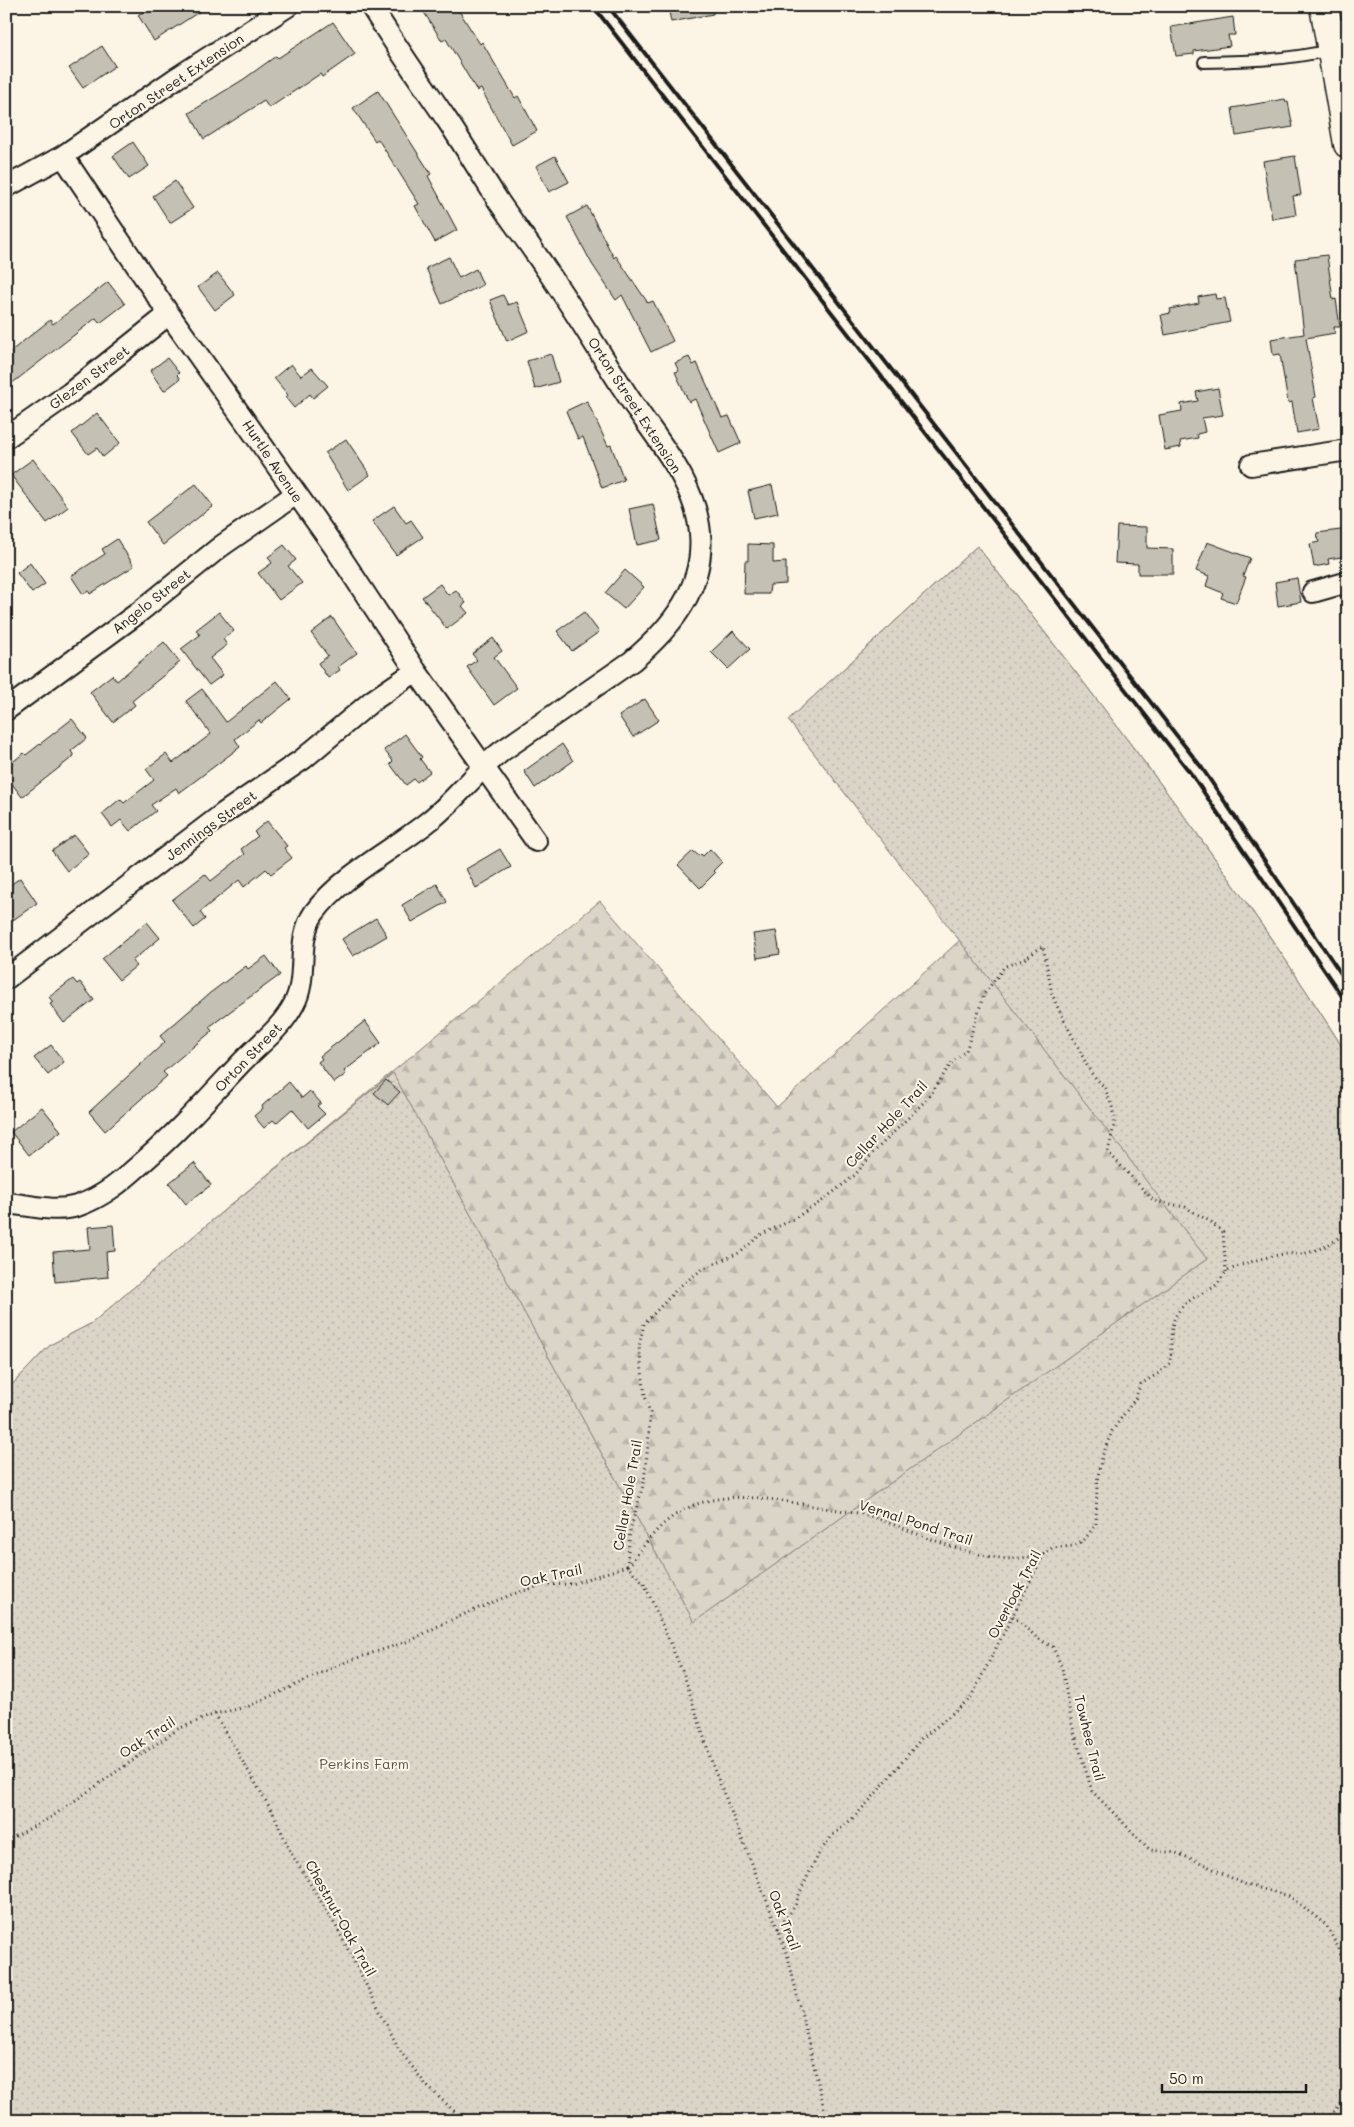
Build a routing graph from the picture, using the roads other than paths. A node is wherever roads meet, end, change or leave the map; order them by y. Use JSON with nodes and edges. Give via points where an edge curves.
{"nodes":[{"id":1,"x":288,"y":6,"type":"edge"},
{"id":2,"x":371,"y":6,"type":"edge"},
{"id":3,"x":1333,"y":29,"type":"edge"},
{"id":4,"x":1204,"y":62,"type":"dead end"},
{"id":5,"x":1348,"y":144,"type":"edge"},
{"id":6,"x":63,"y":156,"type":"junction"},
{"id":7,"x":6,"y":187,"type":"edge"},
{"id":8,"x":169,"y":314,"type":"junction"},
{"id":9,"x":6,"y":438,"type":"edge"},
{"id":10,"x":1348,"y":450,"type":"edge"},
{"id":11,"x":1251,"y":465,"type":"dead end"},
{"id":12,"x":296,"y":494,"type":"junction"},
{"id":13,"x":1348,"y":582,"type":"edge"},
{"id":14,"x":1313,"y":592,"type":"dead end"},
{"id":15,"x":416,"y":671,"type":"junction"},
{"id":16,"x":6,"y":710,"type":"edge"},
{"id":17,"x":483,"y":766,"type":"junction"},
{"id":18,"x":536,"y":841,"type":"dead end"},
{"id":19,"x":6,"y":979,"type":"edge"},
{"id":20,"x":6,"y":1203,"type":"edge"}],
"edges":[{"from":1,"to":6,"type":"street","name":"Orton Street Extension"},
{"from":2,"to":17,"type":"street","name":"Orton Street Extension","via":[[673,461],[686,484],[698,518],[701,546],[696,576],[684,605],[662,634],[632,661]]},
{"from":3,"to":4,"type":"lane","via":[[1297,57]]},
{"from":3,"to":5,"type":"main road"},
{"from":6,"to":7,"type":"street","name":"Orton Street Extension"},
{"from":6,"to":8,"type":"street","name":"Hurtle Avenue"},
{"from":8,"to":9,"type":"street","name":"Glezen Street","via":[[70,393]]},
{"from":8,"to":12,"type":"street","name":"Hurtle Avenue"},
{"from":10,"to":11,"type":"street"},
{"from":12,"to":15,"type":"street","name":"Hurtle Avenue"},
{"from":12,"to":16,"type":"street","name":"Angelo Street","via":[[220,547],[138,613]]},
{"from":13,"to":14,"type":"street"},
{"from":15,"to":17,"type":"street","name":"Hurtle Avenue"},
{"from":15,"to":19,"type":"street","name":"Jennings Street"},
{"from":17,"to":18,"type":"street","name":"Hurtle Avenue"},
{"from":17,"to":20,"type":"street","name":"Orton Street","via":[[445,808],[352,878],[315,912],[305,934],[299,990],[288,1013],[269,1037],[159,1148],[116,1186],[76,1206],[62,1209]]}]}
